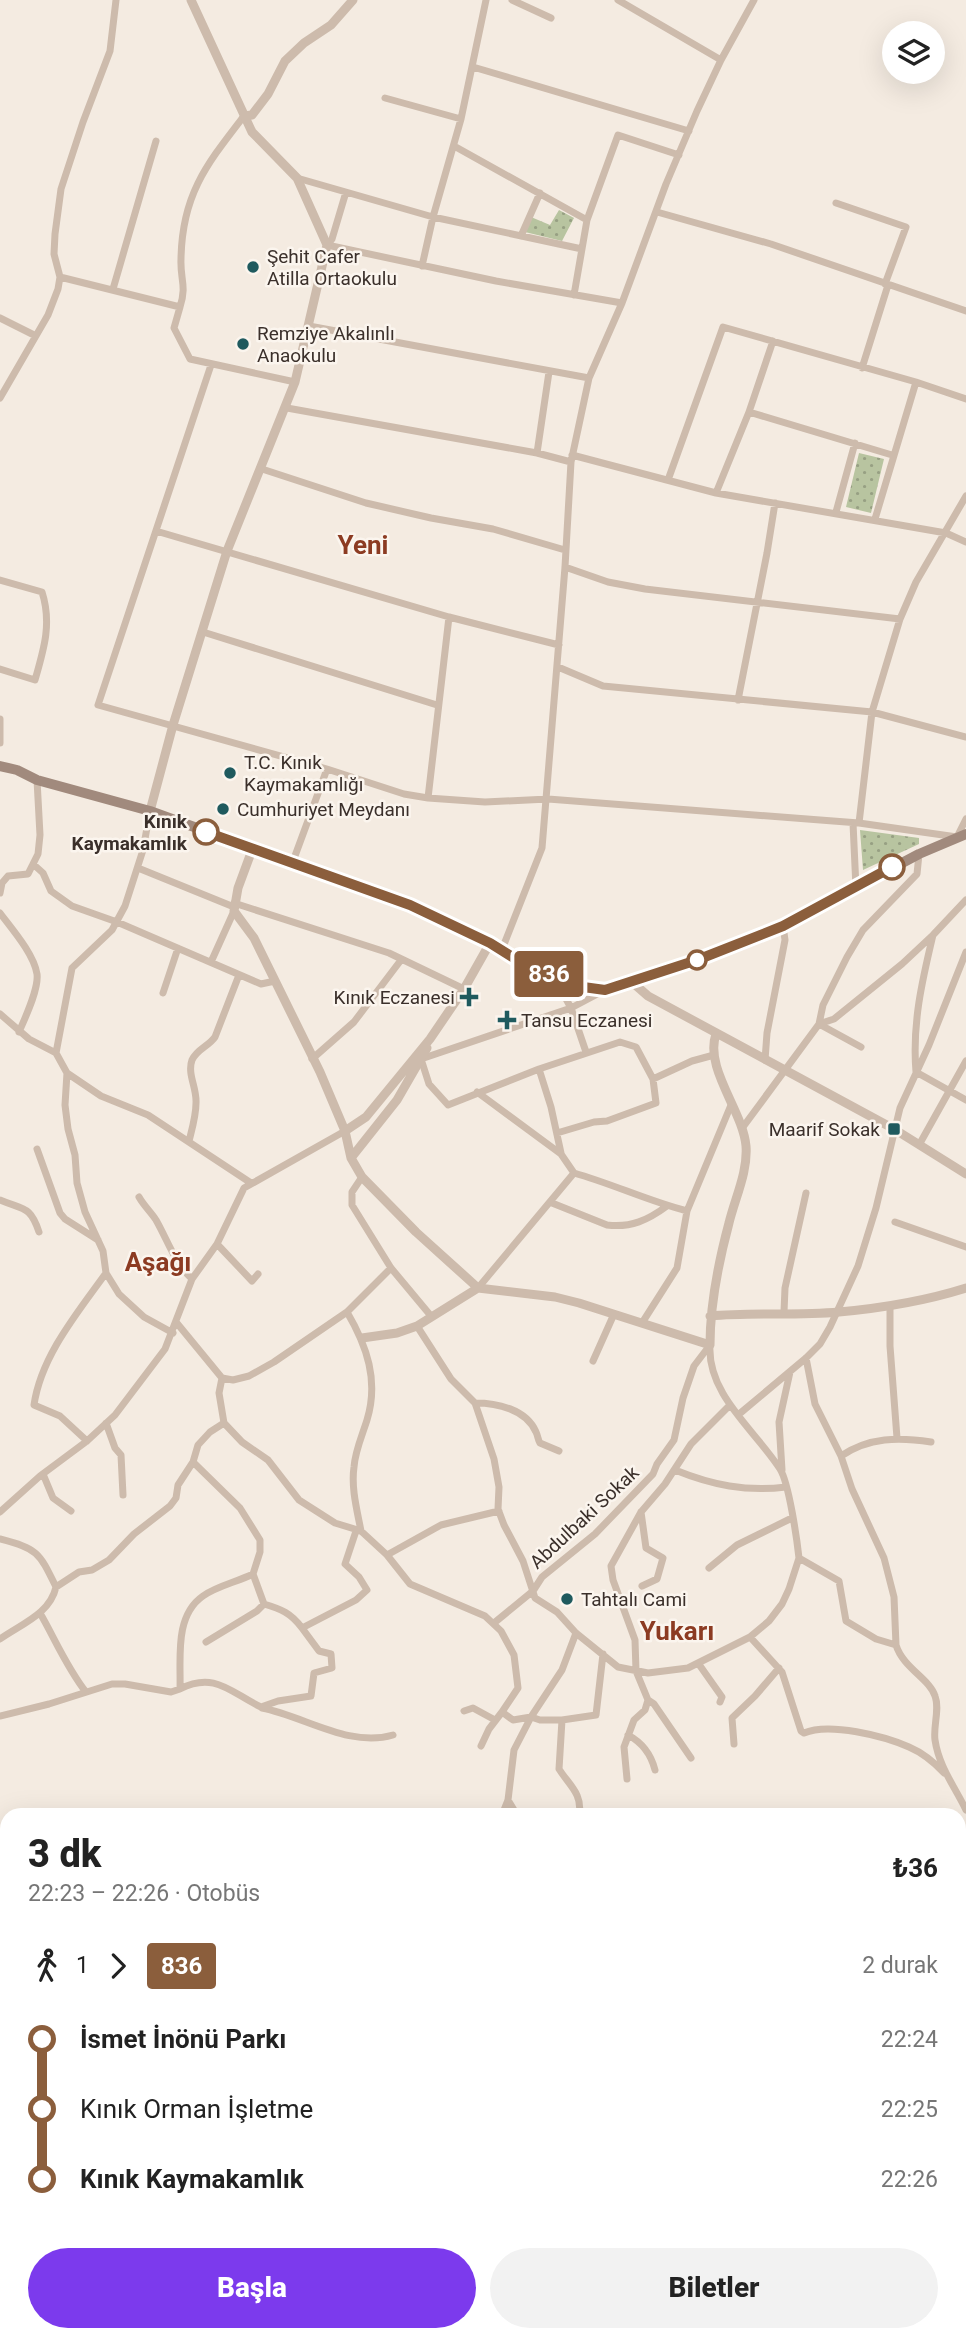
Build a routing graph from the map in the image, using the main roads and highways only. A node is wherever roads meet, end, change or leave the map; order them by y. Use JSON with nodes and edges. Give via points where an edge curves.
{"nodes":[{"id":1,"x":0,"y":766,"type":"edge"},
{"id":2,"x":962,"y":836,"type":"edge"}],
"edges":[{"from":1,"to":2,"type":"main road","via":[[150,811],[410,905],[576,986],[605,990],[783,926]]}]}
